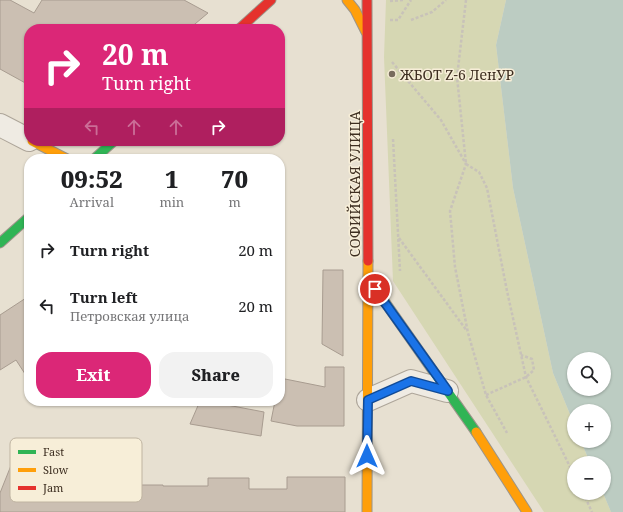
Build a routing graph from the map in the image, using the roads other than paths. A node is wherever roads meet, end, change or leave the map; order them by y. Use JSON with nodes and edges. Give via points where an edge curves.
{"nodes":[{"id":1,"x":271,"y":0,"type":"edge"},
{"id":2,"x":347,"y":0,"type":"edge"},
{"id":3,"x":367,"y":0,"type":"edge"},
{"id":4,"x":245,"y":24,"type":"edge"},
{"id":5,"x":367,"y":33,"type":"junction"},
{"id":6,"x":0,"y":125,"type":"edge"},
{"id":7,"x":24,"y":137,"type":"edge"},
{"id":8,"x":42,"y":146,"type":"edge"},
{"id":9,"x":108,"y":146,"type":"edge"},
{"id":10,"x":57,"y":154,"type":"edge"},
{"id":11,"x":100,"y":154,"type":"edge"},
{"id":12,"x":24,"y":221,"type":"edge"},
{"id":13,"x":0,"y":243,"type":"edge"},
{"id":14,"x":368,"y":278,"type":"junction"},
{"id":15,"x":448,"y":391,"type":"junction"},
{"id":16,"x":368,"y":400,"type":"junction"},
{"id":17,"x":367,"y":512,"type":"edge"},
{"id":18,"x":527,"y":512,"type":"edge"}],
"edges":[{"from":1,"to":4,"type":"street"},
{"from":2,"to":5,"type":"street"},
{"from":3,"to":5,"type":"street","name":"СОФИЙСКАЯ УЛИЦА"},
{"from":5,"to":14,"type":"street","name":"СОФИЙСКАЯ УЛИЦА"},
{"from":6,"to":7,"type":"street"},
{"from":8,"to":10,"type":"street"},
{"from":9,"to":11,"type":"street"},
{"from":12,"to":13,"type":"street"},
{"from":14,"to":15,"type":"street"},
{"from":14,"to":16,"type":"street","name":"СОФИЙСКАЯ УЛИЦА"},
{"from":15,"to":16,"type":"street","via":[[411,381]]},
{"from":15,"to":18,"type":"street"},
{"from":16,"to":17,"type":"street","name":"СОФИЙСКАЯ УЛИЦА"}]}
